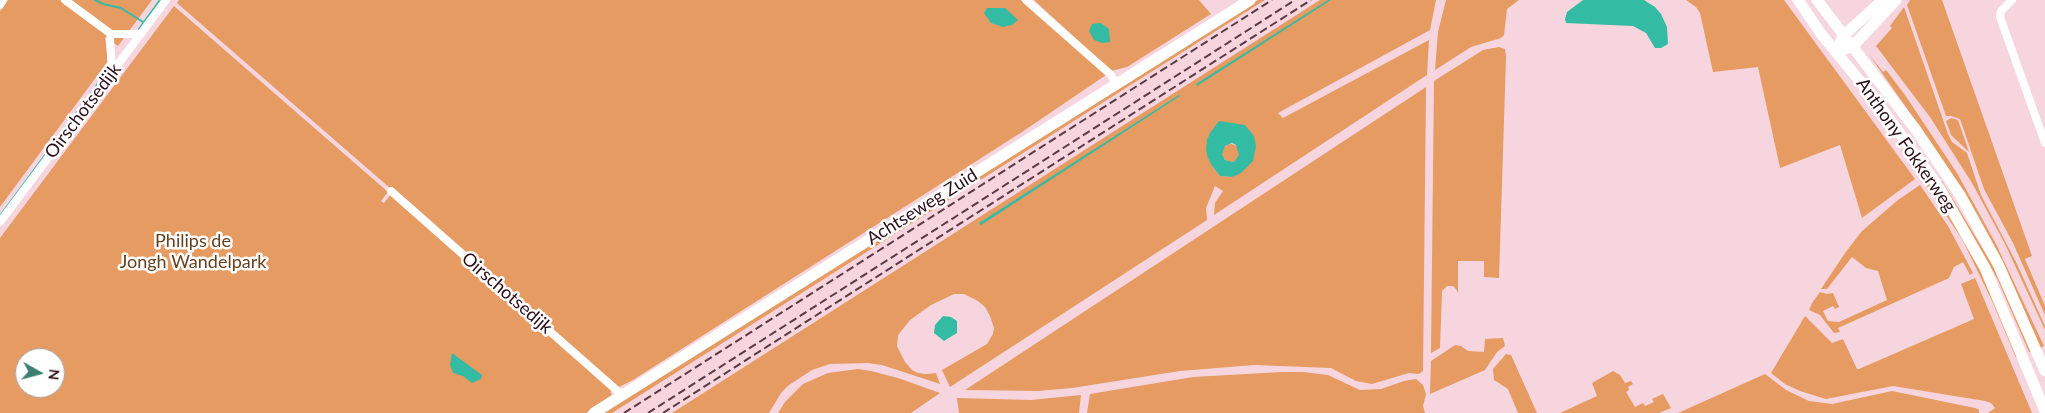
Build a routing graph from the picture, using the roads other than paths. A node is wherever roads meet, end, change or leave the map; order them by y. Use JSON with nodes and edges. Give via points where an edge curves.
{"nodes":[{"id":1,"x":3,"y":0,"type":"edge"},
{"id":2,"x":66,"y":0,"type":"edge"},
{"id":3,"x":166,"y":0,"type":"edge"},
{"id":4,"x":1026,"y":0,"type":"edge"},
{"id":5,"x":1250,"y":0,"type":"edge"},
{"id":6,"x":1798,"y":0,"type":"edge"},
{"id":7,"x":1816,"y":0,"type":"edge"},
{"id":8,"x":1883,"y":0,"type":"edge"},
{"id":9,"x":1896,"y":0,"type":"edge"},
{"id":10,"x":2012,"y":0,"type":"edge"},
{"id":11,"x":0,"y":5,"type":"edge"},
{"id":12,"x":111,"y":34,"type":"junction"},
{"id":13,"x":141,"y":34,"type":"junction"},
{"id":14,"x":1843,"y":36,"type":"junction"},
{"id":15,"x":1852,"y":47,"type":"junction"},
{"id":16,"x":1836,"y":51,"type":"junction"},
{"id":17,"x":112,"y":72,"type":"junction"},
{"id":18,"x":1117,"y":84,"type":"junction"},
{"id":19,"x":2045,"y":143,"type":"edge"},
{"id":20,"x":391,"y":191,"type":"dead end"},
{"id":21,"x":0,"y":222,"type":"edge"},
{"id":22,"x":2044,"y":367,"type":"edge"},
{"id":23,"x":2030,"y":373,"type":"junction"},
{"id":24,"x":622,"y":395,"type":"junction"},
{"id":25,"x":2045,"y":411,"type":"edge"},
{"id":26,"x":594,"y":413,"type":"edge"}],
"edges":[{"from":1,"to":11,"type":"street"},
{"from":2,"to":12,"type":"street"},
{"from":3,"to":13,"type":"street","name":"Oirschotsedijk"},
{"from":4,"to":18,"type":"street","via":[[1110,74]]},
{"from":5,"to":18,"type":"street","name":"Achtseweg Zuid"},
{"from":6,"to":16,"type":"street","name":"Anthony Fokkerweg"},
{"from":7,"to":14,"type":"street","name":"Anthony Fokkerweg"},
{"from":8,"to":14,"type":"street"},
{"from":9,"to":15,"type":"street"},
{"from":10,"to":19,"type":"street","via":[[2000,16]]},
{"from":12,"to":13,"type":"street"},
{"from":12,"to":17,"type":"street"},
{"from":13,"to":17,"type":"street","name":"Oirschotsedijk"},
{"from":14,"to":15,"type":"street","name":"Anthony Fokkerweg"},
{"from":14,"to":16,"type":"street"},
{"from":15,"to":16,"type":"street"},
{"from":15,"to":22,"type":"street","name":"Anthony Fokkerweg","via":[[1916,130],[1960,195],[1998,264]]},
{"from":16,"to":23,"type":"street","name":"Anthony Fokkerweg","via":[[1930,173],[1985,268]]},
{"from":17,"to":21,"type":"street","name":"Oirschotsedijk"},
{"from":18,"to":24,"type":"street","name":"Achtseweg Zuid"},
{"from":20,"to":24,"type":"street","name":"Oirschotsedijk"},
{"from":22,"to":23,"type":"street"},
{"from":23,"to":25,"type":"street","name":"Anthony Fokkerweg"},
{"from":24,"to":26,"type":"street","name":"Achtseweg Zuid"}]}
